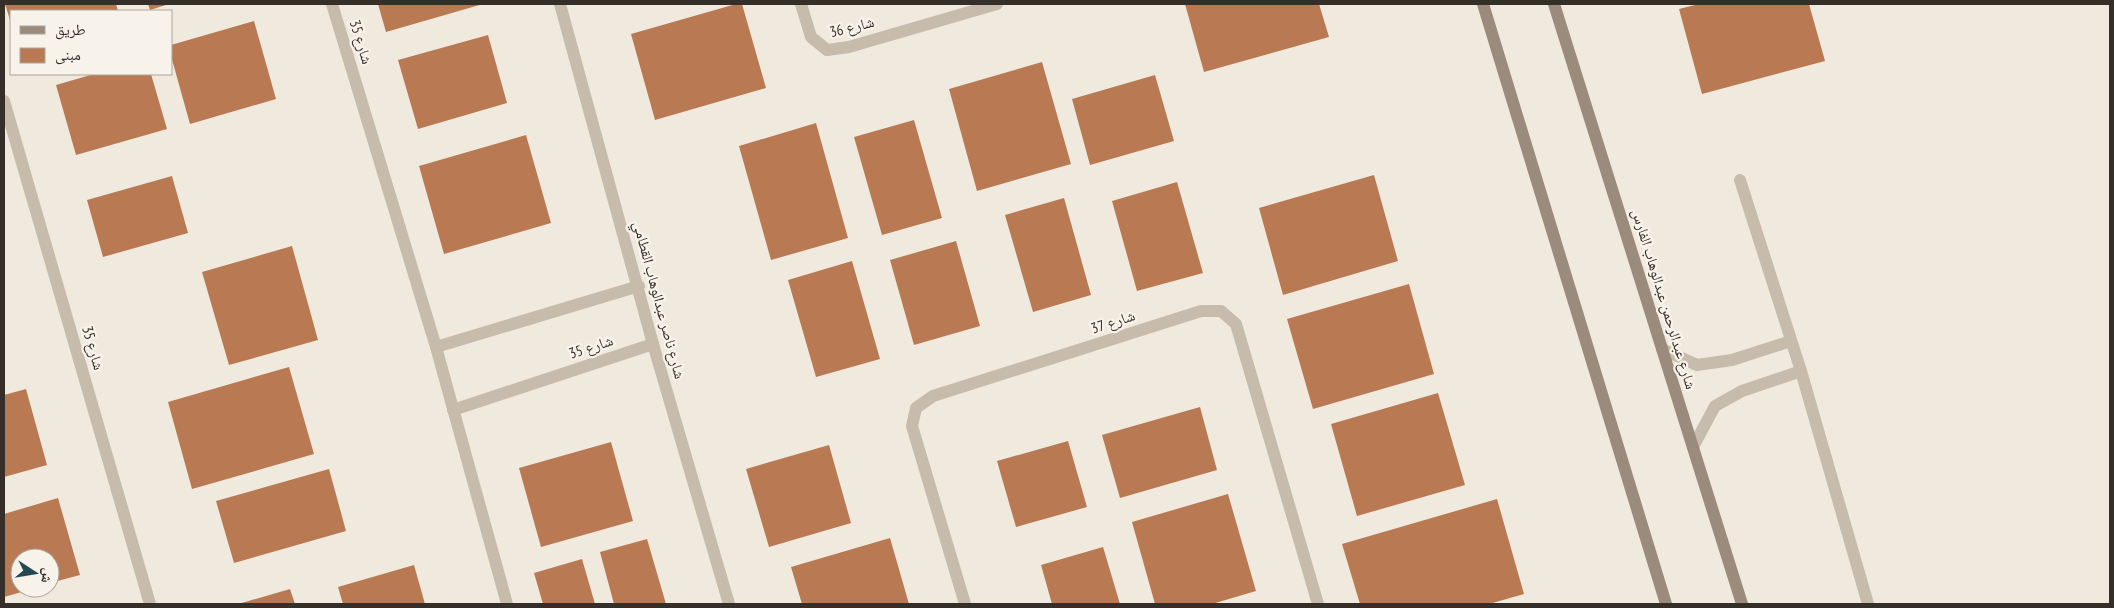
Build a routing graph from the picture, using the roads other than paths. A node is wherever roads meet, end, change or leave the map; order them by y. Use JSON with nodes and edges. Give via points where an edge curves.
{"nodes":[{"id":1,"x":332,"y":4,"type":"edge"},
{"id":2,"x":560,"y":4,"type":"edge"},
{"id":3,"x":801,"y":4,"type":"edge"},
{"id":4,"x":996,"y":4,"type":"edge"},
{"id":5,"x":1484,"y":4,"type":"edge"},
{"id":6,"x":1554,"y":4,"type":"edge"},
{"id":7,"x":4,"y":101,"type":"edge"},
{"id":8,"x":1740,"y":180,"type":"dead end"},
{"id":9,"x":639,"y":286,"type":"junction"},
{"id":10,"x":1791,"y":341,"type":"junction"},
{"id":11,"x":653,"y":344,"type":"junction"},
{"id":12,"x":436,"y":347,"type":"junction"},
{"id":13,"x":1662,"y":349,"type":"junction"},
{"id":14,"x":1801,"y":371,"type":"junction"},
{"id":15,"x":454,"y":410,"type":"junction"},
{"id":16,"x":1693,"y":447,"type":"junction"},
{"id":17,"x":150,"y":604,"type":"edge"},
{"id":18,"x":507,"y":604,"type":"edge"},
{"id":19,"x":729,"y":604,"type":"edge"},
{"id":20,"x":965,"y":604,"type":"edge"},
{"id":21,"x":1318,"y":604,"type":"edge"},
{"id":22,"x":1666,"y":604,"type":"edge"},
{"id":23,"x":1742,"y":604,"type":"edge"},
{"id":24,"x":1868,"y":604,"type":"edge"}],
"edges":[{"from":1,"to":12,"type":"street","name":"شارع 35"},
{"from":2,"to":9,"type":"street","name":"شارع ناصر عبدالوهاب القطامي"},
{"from":3,"to":4,"type":"street","name":"شارع 36","via":[[811,37],[827,50],[849,47]]},
{"from":5,"to":22,"type":"street"},
{"from":6,"to":13,"type":"street","name":"شارع عبدالرحمن عبدالوهاب الفارس"},
{"from":7,"to":17,"type":"street","name":"شارع 35"},
{"from":8,"to":10,"type":"street"},
{"from":9,"to":11,"type":"street","name":"شارع ناصر عبدالوهاب القطامي"},
{"from":9,"to":12,"type":"street"},
{"from":10,"to":13,"type":"street","via":[[1732,360],[1698,365]]},
{"from":10,"to":14,"type":"street"},
{"from":11,"to":15,"type":"street","name":"شارع 35"},
{"from":11,"to":19,"type":"street","name":"شارع ناصر عبدالوهاب القطامي"},
{"from":12,"to":15,"type":"street","name":"شارع 35"},
{"from":13,"to":16,"type":"street","name":"شارع عبدالرحمن عبدالوهاب الفارس"},
{"from":14,"to":16,"type":"street","via":[[1742,391],[1715,406]]},
{"from":14,"to":24,"type":"street"},
{"from":15,"to":18,"type":"street","name":"شارع 35"},
{"from":16,"to":23,"type":"street","name":"شارع عبدالرحمن عبدالوهاب الفارس"},
{"from":20,"to":21,"type":"street","name":"شارع 37","via":[[912,426],[916,408],[933,396],[1201,311],[1221,311],[1236,324]]}]}
